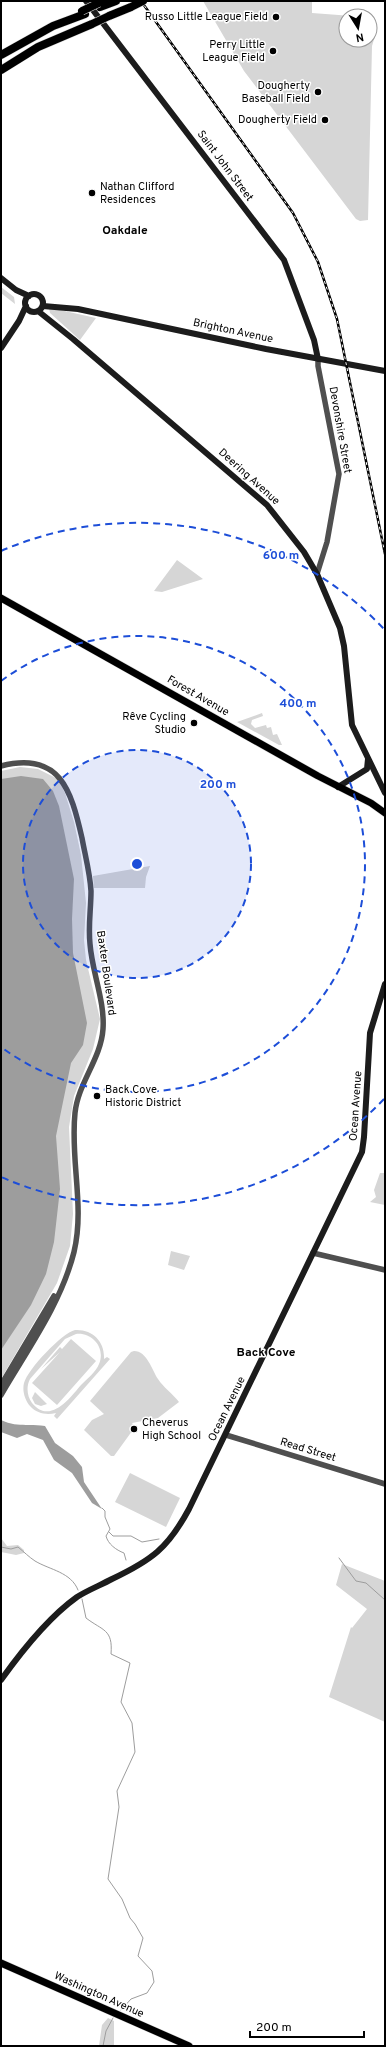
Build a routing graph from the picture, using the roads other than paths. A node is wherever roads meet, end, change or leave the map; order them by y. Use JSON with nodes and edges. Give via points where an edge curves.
{"nodes":[{"id":1,"x":86,"y":1,"type":"edge"},
{"id":2,"x":116,"y":1,"type":"edge"},
{"id":3,"x":143,"y":1,"type":"edge"},
{"id":4,"x":101,"y":4,"type":"edge"},
{"id":5,"x":1,"y":55,"type":"edge"},
{"id":6,"x":1,"y":70,"type":"edge"},
{"id":7,"x":1,"y":278,"type":"edge"},
{"id":8,"x":1,"y":283,"type":"edge"},
{"id":9,"x":42,"y":298,"type":"junction"},
{"id":10,"x":28,"y":303,"type":"junction"},
{"id":11,"x":41,"y":308,"type":"junction"},
{"id":12,"x":78,"y":309,"type":"junction"},
{"id":13,"x":1,"y":348,"type":"edge"},
{"id":14,"x":318,"y":359,"type":"junction"},
{"id":15,"x":385,"y":371,"type":"edge"},
{"id":16,"x":317,"y":574,"type":"junction"},
{"id":17,"x":1,"y":598,"type":"edge"},
{"id":18,"x":367,"y":755,"type":"junction"},
{"id":19,"x":1,"y":766,"type":"edge"},
{"id":20,"x":367,"y":769,"type":"junction"},
{"id":21,"x":376,"y":771,"type":"junction"},
{"id":22,"x":338,"y":787,"type":"junction"},
{"id":23,"x":385,"y":793,"type":"edge"},
{"id":24,"x":385,"y":812,"type":"edge"},
{"id":25,"x":385,"y":984,"type":"edge"},
{"id":26,"x":313,"y":1253,"type":"junction"},
{"id":27,"x":385,"y":1270,"type":"edge"},
{"id":28,"x":64,"y":1281,"type":"junction"},
{"id":29,"x":1,"y":1385,"type":"edge"},
{"id":30,"x":1,"y":1395,"type":"edge"},
{"id":31,"x":226,"y":1435,"type":"junction"},
{"id":32,"x":385,"y":1484,"type":"edge"},
{"id":33,"x":1,"y":1680,"type":"edge"},
{"id":34,"x":1,"y":1963,"type":"edge"},
{"id":35,"x":189,"y":2046,"type":"edge"}],
"edges":[{"from":1,"to":14,"type":"main road","name":"Saint John Street","via":[[284,260],[314,340]]},
{"from":2,"to":4,"type":"highway"},
{"from":3,"to":6,"type":"highway","bridge":true,"via":[[38,47]]},
{"from":4,"to":5,"type":"highway","via":[[53,26]]},
{"from":7,"to":10,"type":"main road"},
{"from":8,"to":10,"type":"main road"},
{"from":9,"to":10,"type":"main road","name":"Brighton Avenue","via":[[37,294]]},
{"from":9,"to":11,"type":"main road"},
{"from":9,"to":12,"type":"main road","name":"Brighton Avenue"},
{"from":10,"to":11,"type":"main road","name":"Brighton Avenue"},
{"from":10,"to":13,"type":"main road"},
{"from":11,"to":12,"type":"main road","name":"Brighton Avenue"},
{"from":11,"to":16,"type":"main road","name":"Deering Avenue","via":[[49,320],[267,505]]},
{"from":12,"to":14,"type":"main road","name":"Brighton Avenue"},
{"from":14,"to":15,"type":"main road","name":"Brighton Avenue"},
{"from":14,"to":16,"type":"street","name":"Devonshire Street","via":[[339,474],[326,546]]},
{"from":16,"to":18,"type":"main road","name":"Deering Avenue","via":[[342,636],[352,725]]},
{"from":17,"to":22,"type":"main road","name":"Forest Avenue"},
{"from":18,"to":20,"type":"main road"},
{"from":18,"to":21,"type":"main road","name":"Deering Avenue"},
{"from":19,"to":28,"type":"street","name":"Baxter Boulevard","via":[[22,762],[34,763],[48,768],[62,780],[76,812],[90,880],[89,943],[102,1010],[103,1029],[76,1106],[74,1124],[78,1225],[74,1251]]},
{"from":20,"to":21,"type":"street"},
{"from":20,"to":22,"type":"main road"},
{"from":21,"to":23,"type":"main road","name":"Deering Avenue"},
{"from":22,"to":24,"type":"main road","name":"Forest Avenue"},
{"from":25,"to":26,"type":"main road","name":"Ocean Avenue","via":[[370,1033],[362,1152]]},
{"from":26,"to":27,"type":"street"},
{"from":26,"to":31,"type":"main road","name":"Ocean Avenue"},
{"from":28,"to":29,"type":"street","name":"Baxter Boulevard"},
{"from":28,"to":30,"type":"street","name":"Baxter Boulevard","via":[[52,1308]]},
{"from":31,"to":32,"type":"street","name":"Read Street"},
{"from":31,"to":33,"type":"main road","name":"Ocean Avenue","via":[[178,1529],[164,1546],[145,1562],[82,1594],[68,1604]]},
{"from":34,"to":35,"type":"main road","name":"Washington Avenue"}]}
